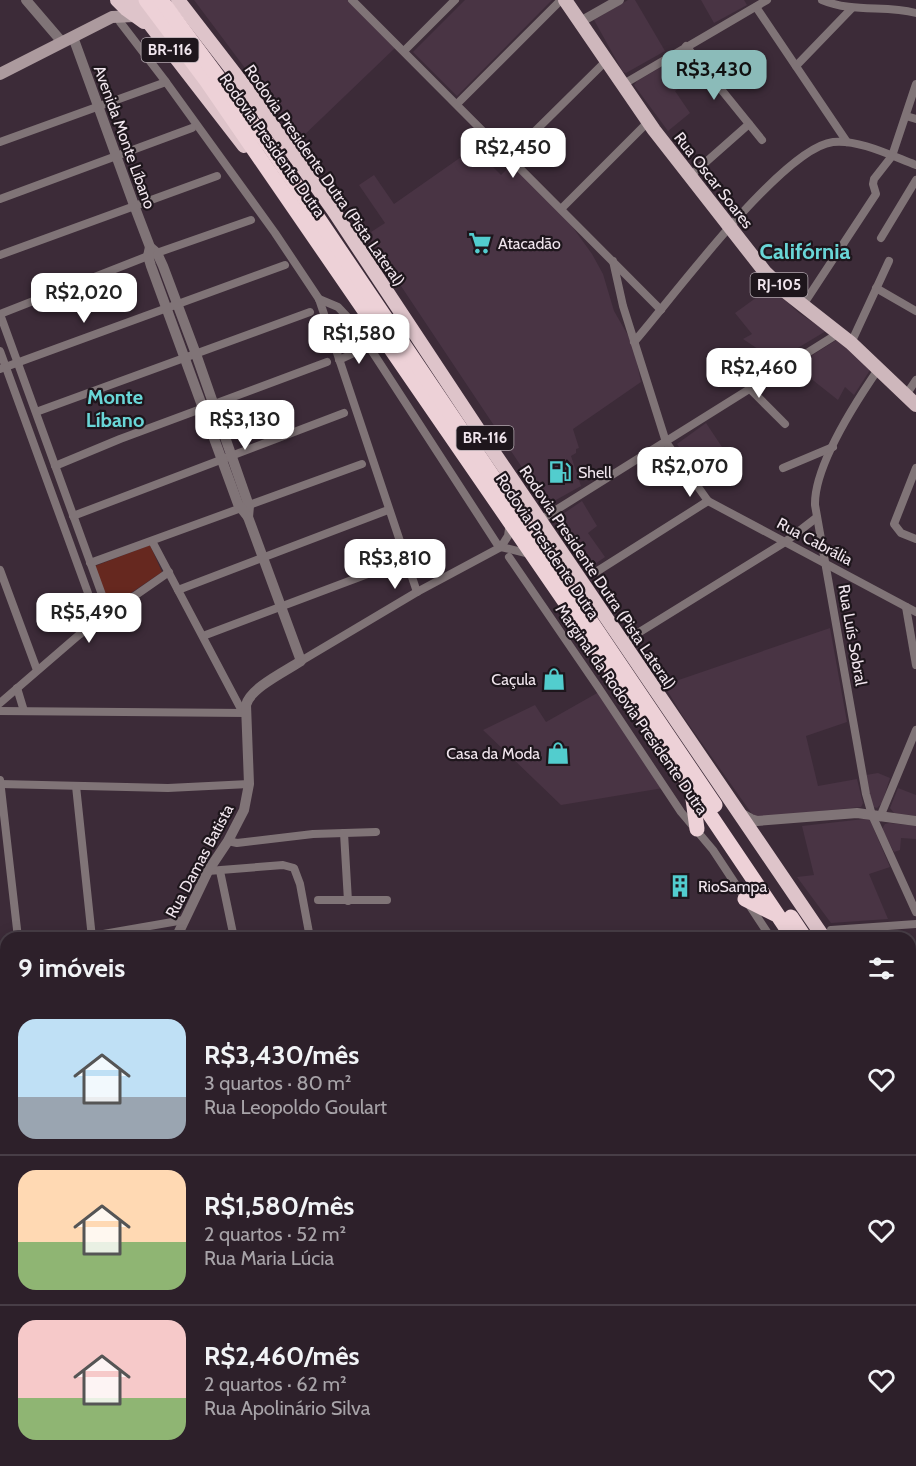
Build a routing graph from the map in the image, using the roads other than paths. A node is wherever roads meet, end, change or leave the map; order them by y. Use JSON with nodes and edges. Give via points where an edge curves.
{"nodes":[{"id":1,"x":26,"y":0,"type":"edge"},
{"id":2,"x":146,"y":0,"type":"edge"},
{"id":3,"x":161,"y":0,"type":"edge"},
{"id":4,"x":178,"y":0,"type":"edge"},
{"id":5,"x":353,"y":0,"type":"edge"},
{"id":6,"x":455,"y":0,"type":"edge"},
{"id":7,"x":563,"y":0,"type":"edge"},
{"id":8,"x":618,"y":0,"type":"edge"},
{"id":9,"x":767,"y":0,"type":"edge"},
{"id":10,"x":822,"y":0,"type":"edge"},
{"id":11,"x":122,"y":1,"type":"edge"},
{"id":12,"x":756,"y":7,"type":"junction"},
{"id":13,"x":852,"y":8,"type":"junction"},
{"id":14,"x":916,"y":13,"type":"edge"},
{"id":15,"x":134,"y":16,"type":"junction"},
{"id":16,"x":116,"y":20,"type":"junction"},
{"id":17,"x":580,"y":22,"type":"junction"},
{"id":18,"x":155,"y":31,"type":"junction"},
{"id":19,"x":68,"y":40,"type":"junction"},
{"id":20,"x":686,"y":46,"type":"junction"},
{"id":21,"x":404,"y":51,"type":"junction"},
{"id":22,"x":606,"y":61,"type":"junction"},
{"id":23,"x":795,"y":66,"type":"junction"},
{"id":24,"x":0,"y":74,"type":"edge"},
{"id":25,"x":166,"y":81,"type":"junction"},
{"id":26,"x":916,"y":84,"type":"edge"},
{"id":27,"x":622,"y":85,"type":"junction"},
{"id":28,"x":457,"y":104,"type":"junction"},
{"id":29,"x":98,"y":108,"type":"junction"},
{"id":30,"x":906,"y":116,"type":"junction"},
{"id":31,"x":916,"y":119,"type":"edge"},
{"id":32,"x":648,"y":122,"type":"junction"},
{"id":33,"x":749,"y":124,"type":"junction"},
{"id":34,"x":192,"y":128,"type":"dead end"},
{"id":35,"x":762,"y":140,"type":"dead end"},
{"id":36,"x":0,"y":142,"type":"edge"},
{"id":37,"x":847,"y":142,"type":"junction"},
{"id":38,"x":116,"y":156,"type":"junction"},
{"id":39,"x":509,"y":156,"type":"junction"},
{"id":40,"x":892,"y":156,"type":"junction"},
{"id":41,"x":916,"y":165,"type":"edge"},
{"id":42,"x":217,"y":176,"type":"dead end"},
{"id":43,"x":689,"y":177,"type":"junction"},
{"id":44,"x":916,"y":180,"type":"edge"},
{"id":45,"x":0,"y":199,"type":"edge"},
{"id":46,"x":134,"y":206,"type":"junction"},
{"id":47,"x":294,"y":208,"type":"junction"},
{"id":48,"x":561,"y":209,"type":"junction"},
{"id":49,"x":251,"y":220,"type":"dead end"},
{"id":50,"x":730,"y":227,"type":"junction"},
{"id":51,"x":881,"y":238,"type":"dead end"},
{"id":52,"x":152,"y":252,"type":"junction"},
{"id":53,"x":0,"y":255,"type":"edge"},
{"id":54,"x":613,"y":261,"type":"junction"},
{"id":55,"x":889,"y":261,"type":"dead end"},
{"id":56,"x":285,"y":265,"type":"dead end"},
{"id":57,"x":876,"y":288,"type":"junction"},
{"id":58,"x":319,"y":299,"type":"junction"},
{"id":59,"x":803,"y":305,"type":"junction"},
{"id":60,"x":171,"y":306,"type":"junction"},
{"id":61,"x":662,"y":310,"type":"junction"},
{"id":62,"x":916,"y":311,"type":"edge"},
{"id":63,"x":310,"y":312,"type":"dead end"},
{"id":64,"x":0,"y":314,"type":"edge"},
{"id":65,"x":839,"y":333,"type":"junction"},
{"id":66,"x":634,"y":342,"type":"junction"},
{"id":67,"x":851,"y":343,"type":"junction"},
{"id":68,"x":369,"y":346,"type":"junction"},
{"id":69,"x":0,"y":351,"type":"edge"},
{"id":70,"x":196,"y":354,"type":"junction"},
{"id":71,"x":185,"y":358,"type":"junction"},
{"id":72,"x":339,"y":360,"type":"junction"},
{"id":73,"x":327,"y":362,"type":"dead end"},
{"id":74,"x":18,"y":363,"type":"junction"},
{"id":75,"x":3,"y":368,"type":"edge"},
{"id":76,"x":879,"y":368,"type":"junction"},
{"id":77,"x":916,"y":380,"type":"edge"},
{"id":78,"x":750,"y":389,"type":"junction"},
{"id":79,"x":911,"y":400,"type":"edge"},
{"id":80,"x":209,"y":407,"type":"junction"},
{"id":81,"x":36,"y":412,"type":"junction"},
{"id":82,"x":344,"y":413,"type":"dead end"},
{"id":83,"x":785,"y":424,"type":"dead end"},
{"id":84,"x":666,"y":442,"type":"junction"},
{"id":85,"x":832,"y":447,"type":"junction"},
{"id":86,"x":227,"y":458,"type":"junction"},
{"id":87,"x":362,"y":464,"type":"dead end"},
{"id":88,"x":55,"y":466,"type":"junction"},
{"id":89,"x":783,"y":468,"type":"dead end"},
{"id":90,"x":916,"y":468,"type":"edge"},
{"id":91,"x":708,"y":501,"type":"junction"},
{"id":92,"x":388,"y":510,"type":"junction"},
{"id":93,"x":246,"y":511,"type":"junction"},
{"id":94,"x":73,"y":516,"type":"junction"},
{"id":95,"x":816,"y":518,"type":"junction"},
{"id":96,"x":540,"y":520,"type":"junction"},
{"id":97,"x":510,"y":522,"type":"junction"},
{"id":98,"x":916,"y":539,"type":"edge"},
{"id":99,"x":153,"y":541,"type":"junction"},
{"id":100,"x":785,"y":542,"type":"junction"},
{"id":101,"x":500,"y":547,"type":"junction"},
{"id":102,"x":531,"y":555,"type":"junction"},
{"id":103,"x":262,"y":557,"type":"junction"},
{"id":104,"x":508,"y":557,"type":"dead end"},
{"id":105,"x":405,"y":560,"type":"junction"},
{"id":106,"x":90,"y":562,"type":"junction"},
{"id":107,"x":825,"y":563,"type":"junction"},
{"id":108,"x":0,"y":570,"type":"edge"},
{"id":109,"x":169,"y":572,"type":"junction"},
{"id":110,"x":596,"y":572,"type":"dead end"},
{"id":111,"x":178,"y":590,"type":"junction"},
{"id":112,"x":417,"y":592,"type":"junction"},
{"id":113,"x":90,"y":601,"type":"junction"},
{"id":114,"x":282,"y":607,"type":"junction"},
{"id":115,"x":906,"y":607,"type":"junction"},
{"id":116,"x":916,"y":612,"type":"edge"},
{"id":117,"x":107,"y":616,"type":"junction"},
{"id":118,"x":80,"y":634,"type":"junction"},
{"id":119,"x":203,"y":636,"type":"junction"},
{"id":120,"x":624,"y":645,"type":"junction"},
{"id":121,"x":301,"y":661,"type":"junction"},
{"id":122,"x":916,"y":664,"type":"edge"},
{"id":123,"x":37,"y":670,"type":"junction"},
{"id":124,"x":17,"y":688,"type":"junction"},
{"id":125,"x":0,"y":703,"type":"edge"},
{"id":126,"x":0,"y":711,"type":"edge"},
{"id":127,"x":24,"y":711,"type":"junction"},
{"id":128,"x":245,"y":713,"type":"junction"},
{"id":129,"x":916,"y":730,"type":"edge"},
{"id":130,"x":0,"y":778,"type":"edge"},
{"id":131,"x":0,"y":784,"type":"edge"},
{"id":132,"x":249,"y":784,"type":"junction"},
{"id":133,"x":76,"y":786,"type":"junction"},
{"id":134,"x":692,"y":789,"type":"junction"},
{"id":135,"x":738,"y":811,"type":"junction"},
{"id":136,"x":876,"y":816,"type":"junction"},
{"id":137,"x":766,"y":821,"type":"junction"},
{"id":138,"x":916,"y":821,"type":"edge"},
{"id":139,"x":697,"y":829,"type":"junction"},
{"id":140,"x":376,"y":832,"type":"dead end"},
{"id":141,"x":344,"y":833,"type":"junction"},
{"id":142,"x":228,"y":841,"type":"junction"},
{"id":143,"x":766,"y":854,"type":"junction"},
{"id":144,"x":208,"y":871,"type":"junction"},
{"id":145,"x":220,"y":871,"type":"junction"},
{"id":146,"x":745,"y":899,"type":"junction"},
{"id":147,"x":318,"y":900,"type":"dead end"},
{"id":148,"x":387,"y":900,"type":"dead end"},
{"id":149,"x":348,"y":901,"type":"junction"},
{"id":150,"x":916,"y":912,"type":"edge"},
{"id":151,"x":778,"y":916,"type":"junction"},
{"id":152,"x":184,"y":920,"type":"junction"},
{"id":153,"x":916,"y":924,"type":"edge"},
{"id":154,"x":17,"y":932,"type":"edge"},
{"id":155,"x":91,"y":932,"type":"edge"},
{"id":156,"x":119,"y":932,"type":"edge"},
{"id":157,"x":179,"y":932,"type":"edge"},
{"id":158,"x":233,"y":932,"type":"edge"},
{"id":159,"x":309,"y":932,"type":"edge"},
{"id":160,"x":764,"y":932,"type":"edge"},
{"id":161,"x":789,"y":932,"type":"edge"},
{"id":162,"x":801,"y":932,"type":"edge"},
{"id":163,"x":825,"y":932,"type":"edge"},
{"id":164,"x":845,"y":932,"type":"edge"}],
"edges":[{"from":1,"to":19,"type":"street"},
{"from":2,"to":47,"type":"highway","name":"Rodovia Presidente Dutra","number":"BR-116"},
{"from":3,"to":162,"type":"highway","name":"Rodovia Presidente Dutra","number":"BR-116","via":[[277,156]]},
{"from":4,"to":96,"type":"highway","name":"Rodovia Presidente Dutra (Pista Lateral)","number":"BR-116","via":[[330,207]]},
{"from":5,"to":21,"type":"street"},
{"from":6,"to":21,"type":"street"},
{"from":7,"to":17,"type":"main road","name":"Rua Oscar Soares","number":"RJ-105"},
{"from":7,"to":28,"type":"street"},
{"from":8,"to":17,"type":"street"},
{"from":9,"to":12,"type":"street"},
{"from":10,"to":13,"type":"street"},
{"from":11,"to":15,"type":"highway"},
{"from":11,"to":16,"type":"main road"},
{"from":11,"to":18,"type":"highway","number":"BR-116"},
{"from":12,"to":20,"type":"street"},
{"from":12,"to":23,"type":"street"},
{"from":13,"to":14,"type":"street"},
{"from":13,"to":23,"type":"street"},
{"from":15,"to":16,"type":"main road"},
{"from":15,"to":18,"type":"highway"},
{"from":16,"to":19,"type":"main road"},
{"from":16,"to":25,"type":"street"},
{"from":17,"to":22,"type":"main road","name":"Rua Oscar Soares","number":"RJ-105"},
{"from":18,"to":47,"type":"highway","number":"BR-116"},
{"from":19,"to":24,"type":"main road"},
{"from":19,"to":29,"type":"street","name":"Avenida Monte Líbano"},
{"from":20,"to":27,"type":"street"},
{"from":20,"to":33,"type":"street"},
{"from":21,"to":28,"type":"street"},
{"from":22,"to":27,"type":"main road","name":"Rua Oscar Soares","number":"RJ-105"},
{"from":22,"to":39,"type":"street"},
{"from":23,"to":37,"type":"street"},
{"from":25,"to":29,"type":"street"},
{"from":25,"to":58,"type":"street"},
{"from":26,"to":30,"type":"street"},
{"from":27,"to":32,"type":"main road","name":"Rua Oscar Soares","number":"RJ-105"},
{"from":28,"to":39,"type":"street"},
{"from":29,"to":36,"type":"street"},
{"from":29,"to":38,"type":"street","name":"Avenida Monte Líbano"},
{"from":30,"to":31,"type":"street"},
{"from":30,"to":40,"type":"street"},
{"from":32,"to":43,"type":"main road","name":"Rua Oscar Soares","number":"RJ-105"},
{"from":32,"to":48,"type":"street"},
{"from":33,"to":35,"type":"street"},
{"from":33,"to":43,"type":"street"},
{"from":34,"to":38,"type":"street"},
{"from":37,"to":40,"type":"street"},
{"from":37,"to":50,"type":"street","via":[[826,144],[800,159]]},
{"from":38,"to":45,"type":"street"},
{"from":38,"to":46,"type":"street","name":"Avenida Monte Líbano"},
{"from":39,"to":48,"type":"street"},
{"from":40,"to":41,"type":"street"},
{"from":40,"to":59,"type":"street","via":[[874,179],[875,197]]},
{"from":42,"to":46,"type":"street"},
{"from":43,"to":50,"type":"main road","name":"Rua Oscar Soares","number":"RJ-105"},
{"from":44,"to":51,"type":"street"},
{"from":46,"to":52,"type":"street","name":"Avenida Monte Líbano"},
{"from":46,"to":53,"type":"street"},
{"from":47,"to":97,"type":"highway","name":"Rodovia Presidente Dutra","number":"BR-116"},
{"from":48,"to":54,"type":"street"},
{"from":49,"to":52,"type":"street"},
{"from":50,"to":59,"type":"main road","name":"Rua Oscar Soares","number":"RJ-105","via":[[765,272]]},
{"from":50,"to":61,"type":"street"},
{"from":52,"to":60,"type":"street","name":"Avenida Monte Líbano"},
{"from":52,"to":64,"type":"street"},
{"from":54,"to":61,"type":"street"},
{"from":54,"to":66,"type":"street","name":"Rua Cabrália"},
{"from":55,"to":57,"type":"street"},
{"from":56,"to":60,"type":"street"},
{"from":57,"to":62,"type":"street"},
{"from":57,"to":67,"type":"street"},
{"from":58,"to":68,"type":"street","via":[[341,309]]},
{"from":58,"to":72,"type":"street"},
{"from":59,"to":65,"type":"main road","name":"Rua Oscar Soares","number":"RJ-105"},
{"from":60,"to":70,"type":"street","name":"Avenida Monte Líbano"},
{"from":60,"to":71,"type":"street","name":"Avenida Monte Líbano"},
{"from":60,"to":74,"type":"street"},
{"from":61,"to":66,"type":"street"},
{"from":63,"to":70,"type":"street"},
{"from":64,"to":74,"type":"street"},
{"from":65,"to":67,"type":"main road","name":"Rua Oscar Soares","number":"RJ-105"},
{"from":65,"to":78,"type":"street"},
{"from":66,"to":84,"type":"street","name":"Rua Cabrália"},
{"from":67,"to":76,"type":"main road","name":"Rua Oscar Soares","number":"RJ-105"},
{"from":68,"to":72,"type":"street"},
{"from":68,"to":101,"type":"street"},
{"from":69,"to":75,"type":"street"},
{"from":70,"to":71,"type":"street"},
{"from":70,"to":80,"type":"street","name":"Avenida Monte Líbano"},
{"from":71,"to":80,"type":"street","name":"Avenida Monte Líbano"},
{"from":71,"to":81,"type":"street"},
{"from":72,"to":92,"type":"street"},
{"from":73,"to":80,"type":"street"},
{"from":74,"to":75,"type":"street"},
{"from":74,"to":81,"type":"street"},
{"from":75,"to":113,"type":"street"},
{"from":76,"to":79,"type":"main road","name":"Rua Oscar Soares","number":"RJ-105"},
{"from":76,"to":85,"type":"street","name":"Rua Luís Sobral"},
{"from":77,"to":79,"type":"street"},
{"from":78,"to":83,"type":"street"},
{"from":78,"to":84,"type":"street"},
{"from":80,"to":86,"type":"street","name":"Avenida Monte Líbano"},
{"from":80,"to":88,"type":"street"},
{"from":81,"to":88,"type":"street"},
{"from":82,"to":86,"type":"street"},
{"from":84,"to":91,"type":"street","name":"Rua Cabrália"},
{"from":84,"to":96,"type":"street"},
{"from":85,"to":89,"type":"street"},
{"from":85,"to":95,"type":"street","name":"Rua Luís Sobral","via":[[815,496]]},
{"from":86,"to":93,"type":"street","name":"Avenida Monte Líbano"},
{"from":86,"to":94,"type":"street"},
{"from":87,"to":93,"type":"street"},
{"from":88,"to":94,"type":"street"},
{"from":90,"to":98,"type":"street","via":[[894,524],[901,533]]},
{"from":91,"to":100,"type":"street","name":"Rua Cabrália"},
{"from":91,"to":110,"type":"street"},
{"from":92,"to":103,"type":"street"},
{"from":92,"to":105,"type":"street"},
{"from":93,"to":99,"type":"street"},
{"from":93,"to":103,"type":"street","name":"Avenida Monte Líbano"},
{"from":94,"to":106,"type":"street"},
{"from":95,"to":100,"type":"street"},
{"from":95,"to":107,"type":"street","name":"Rua Luís Sobral"},
{"from":96,"to":120,"type":"highway","name":"Rodovia Presidente Dutra (Pista Lateral)","number":"BR-116"},
{"from":97,"to":101,"type":"street","via":[[508,536]]},
{"from":97,"to":102,"type":"highway","name":"Rodovia Presidente Dutra","number":"BR-116"},
{"from":99,"to":106,"type":"street"},
{"from":99,"to":109,"type":"street"},
{"from":100,"to":107,"type":"street","name":"Rua Cabrália"},
{"from":100,"to":120,"type":"street"},
{"from":101,"to":102,"type":"street"},
{"from":101,"to":112,"type":"street","name":"Rua Damas Batista"},
{"from":102,"to":134,"type":"highway","name":"Rodovia Presidente Dutra","number":"BR-116"},
{"from":103,"to":111,"type":"street"},
{"from":103,"to":114,"type":"street","name":"Avenida Monte Líbano"},
{"from":104,"to":139,"type":"street","name":"Marginal da Rodovia Presidente Dutra","via":[[681,812]]},
{"from":105,"to":112,"type":"street"},
{"from":105,"to":114,"type":"street"},
{"from":106,"to":117,"type":"street"},
{"from":107,"to":115,"type":"street","name":"Rua Cabrália"},
{"from":107,"to":136,"type":"street","name":"Rua Luís Sobral","via":[[866,794]]},
{"from":108,"to":123,"type":"street"},
{"from":109,"to":111,"type":"street"},
{"from":109,"to":117,"type":"street"},
{"from":111,"to":119,"type":"street"},
{"from":112,"to":121,"type":"street","name":"Rua Damas Batista"},
{"from":113,"to":117,"type":"street"},
{"from":113,"to":118,"type":"street"},
{"from":114,"to":119,"type":"street"},
{"from":114,"to":121,"type":"street","name":"Avenida Monte Líbano"},
{"from":115,"to":116,"type":"street","name":"Rua Cabrália"},
{"from":115,"to":122,"type":"street"},
{"from":117,"to":118,"type":"street"},
{"from":118,"to":123,"type":"street"},
{"from":119,"to":128,"type":"street"},
{"from":120,"to":135,"type":"highway","name":"Rodovia Presidente Dutra (Pista Lateral)","number":"BR-116"},
{"from":121,"to":128,"type":"street","name":"Rua Damas Batista","via":[[250,695]]},
{"from":123,"to":124,"type":"street"},
{"from":124,"to":125,"type":"street"},
{"from":124,"to":127,"type":"street"},
{"from":126,"to":127,"type":"street"},
{"from":127,"to":128,"type":"street"},
{"from":128,"to":132,"type":"street","name":"Rua Damas Batista"},
{"from":129,"to":136,"type":"street"},
{"from":130,"to":131,"type":"street"},
{"from":131,"to":133,"type":"street"},
{"from":131,"to":154,"type":"street"},
{"from":132,"to":133,"type":"street","via":[[168,788]]},
{"from":132,"to":142,"type":"street","name":"Rua Damas Batista","via":[[244,810]]},
{"from":133,"to":155,"type":"street"},
{"from":134,"to":139,"type":"highway"},
{"from":134,"to":151,"type":"highway","name":"Rodovia Presidente Dutra","number":"BR-116"},
{"from":135,"to":137,"type":"street","via":[[751,819]]},
{"from":135,"to":143,"type":"highway","name":"Rodovia Presidente Dutra (Pista Lateral)","number":"BR-116"},
{"from":136,"to":137,"type":"street","via":[[858,813]]},
{"from":136,"to":138,"type":"street"},
{"from":136,"to":150,"type":"street","name":"Rua Luís Sobral"},
{"from":137,"to":143,"type":"street","via":[[760,833]]},
{"from":139,"to":146,"type":"street","name":"Marginal da Rodovia Presidente Dutra"},
{"from":140,"to":141,"type":"street"},
{"from":141,"to":142,"type":"street"},
{"from":141,"to":149,"type":"street"},
{"from":142,"to":144,"type":"street","name":"Rua Damas Batista"},
{"from":143,"to":163,"type":"highway","name":"Rodovia Presidente Dutra (Pista Lateral)","number":"BR-116"},
{"from":144,"to":145,"type":"street"},
{"from":144,"to":152,"type":"street","name":"Rua Damas Batista"},
{"from":145,"to":158,"type":"street"},
{"from":145,"to":159,"type":"street","via":[[283,865],[294,868]]},
{"from":146,"to":151,"type":"highway"},
{"from":146,"to":160,"type":"street","name":"Marginal da Rodovia Presidente Dutra"},
{"from":147,"to":149,"type":"street"},
{"from":148,"to":149,"type":"street"},
{"from":151,"to":161,"type":"highway","name":"Rodovia Presidente Dutra","number":"BR-116"},
{"from":152,"to":156,"type":"street"},
{"from":152,"to":157,"type":"street","name":"Rua Damas Batista"},
{"from":153,"to":164,"type":"street"}]}
